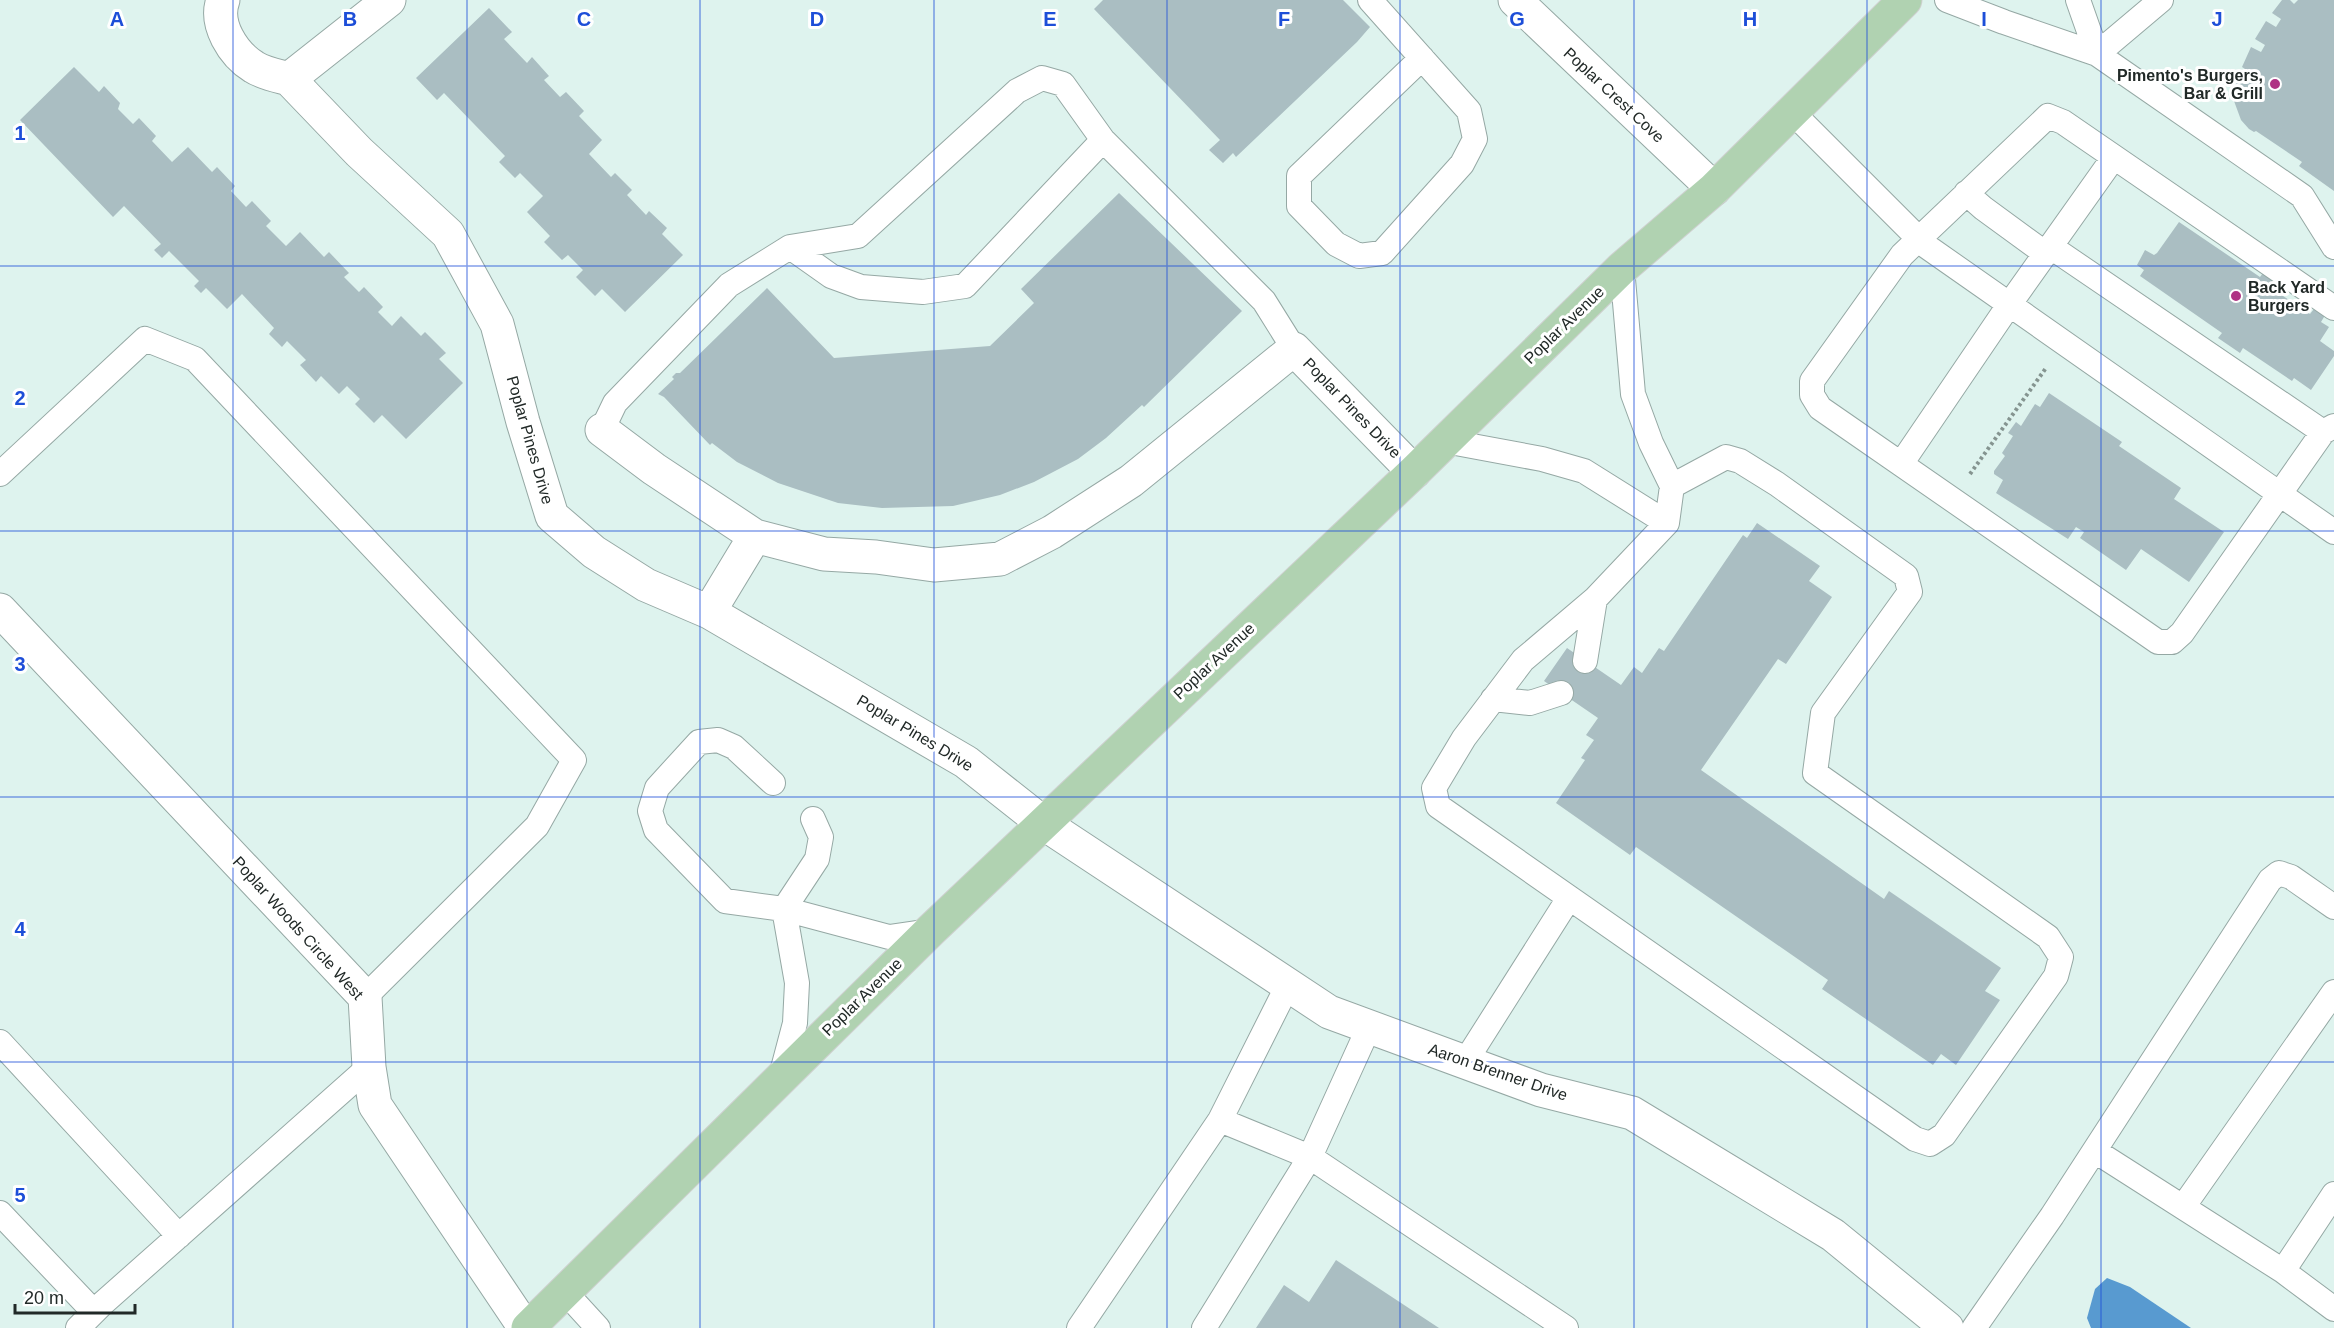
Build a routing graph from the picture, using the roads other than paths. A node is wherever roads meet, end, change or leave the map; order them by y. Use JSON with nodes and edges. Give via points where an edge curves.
{"nodes":[{"id":1,"x":223,"y":0,"type":"edge"},
{"id":2,"x":389,"y":0,"type":"edge"},
{"id":3,"x":1370,"y":0,"type":"edge"},
{"id":4,"x":1515,"y":0,"type":"edge"},
{"id":5,"x":1905,"y":0,"type":"edge"},
{"id":6,"x":1947,"y":0,"type":"edge"},
{"id":7,"x":2078,"y":0,"type":"edge"},
{"id":8,"x":2161,"y":0,"type":"edge"},
{"id":9,"x":2097,"y":54,"type":"junction"},
{"id":10,"x":1422,"y":58,"type":"junction"},
{"id":11,"x":289,"y":79,"type":"junction"},
{"id":12,"x":1792,"y":112,"type":"junction"},
{"id":13,"x":1103,"y":140,"type":"junction"},
{"id":14,"x":2114,"y":157,"type":"junction"},
{"id":15,"x":1714,"y":189,"type":"junction"},
{"id":16,"x":1966,"y":193,"type":"junction"},
{"id":17,"x":1918,"y":238,"type":"junction"},
{"id":18,"x":790,"y":247,"type":"junction"},
{"id":19,"x":2334,"y":247,"type":"edge"},
{"id":20,"x":2049,"y":250,"type":"junction"},
{"id":21,"x":1622,"y":268,"type":"junction"},
{"id":22,"x":2009,"y":305,"type":"junction"},
{"id":23,"x":2334,"y":308,"type":"edge"},
{"id":24,"x":1294,"y":349,"type":"junction"},
{"id":25,"x":2329,"y":429,"type":"edge"},
{"id":26,"x":602,"y":430,"type":"joint"},
{"id":27,"x":1445,"y":441,"type":"junction"},
{"id":28,"x":1901,"y":464,"type":"junction"},
{"id":29,"x":1414,"y":472,"type":"junction"},
{"id":30,"x":0,"y":474,"type":"edge"},
{"id":31,"x":1672,"y":486,"type":"junction"},
{"id":32,"x":2279,"y":494,"type":"junction"},
{"id":33,"x":1666,"y":523,"type":"junction"},
{"id":34,"x":2334,"y":532,"type":"edge"},
{"id":35,"x":755,"y":536,"type":"junction"},
{"id":36,"x":1595,"y":599,"type":"junction"},
{"id":37,"x":0,"y":610,"type":"edge"},
{"id":38,"x":709,"y":612,"type":"junction"},
{"id":39,"x":1585,"y":661,"type":"dead end"},
{"id":40,"x":1561,"y":693,"type":"dead end"},
{"id":41,"x":1493,"y":699,"type":"junction"},
{"id":42,"x":773,"y":783,"type":"dead end"},
{"id":43,"x":813,"y":819,"type":"dead end"},
{"id":44,"x":1043,"y":823,"type":"junction"},
{"id":45,"x":1569,"y":898,"type":"junction"},
{"id":46,"x":2334,"y":907,"type":"edge"},
{"id":47,"x":784,"y":909,"type":"junction"},
{"id":48,"x":930,"y":931,"type":"junction"},
{"id":49,"x":1288,"y":985,"type":"junction"},
{"id":50,"x":2334,"y":992,"type":"edge"},
{"id":51,"x":365,"y":997,"type":"junction"},
{"id":52,"x":1369,"y":1027,"type":"junction"},
{"id":53,"x":0,"y":1042,"type":"edge"},
{"id":54,"x":1465,"y":1062,"type":"junction"},
{"id":55,"x":369,"y":1067,"type":"junction"},
{"id":56,"x":781,"y":1076,"type":"junction"},
{"id":57,"x":1220,"y":1120,"type":"junction"},
{"id":58,"x":2094,"y":1151,"type":"junction"},
{"id":59,"x":1310,"y":1157,"type":"junction"},
{"id":60,"x":2334,"y":1194,"type":"edge"},
{"id":61,"x":2183,"y":1207,"type":"junction"},
{"id":62,"x":0,"y":1213,"type":"edge"},
{"id":63,"x":179,"y":1236,"type":"junction"},
{"id":64,"x":2283,"y":1271,"type":"junction"},
{"id":65,"x":566,"y":1292,"type":"junction"},
{"id":66,"x":2334,"y":1309,"type":"edge"},
{"id":67,"x":86,"y":1320,"type":"edge"},
{"id":68,"x":526,"y":1328,"type":"edge"},
{"id":69,"x":598,"y":1328,"type":"edge"},
{"id":70,"x":1079,"y":1328,"type":"edge"},
{"id":71,"x":1204,"y":1328,"type":"edge"},
{"id":72,"x":1566,"y":1328,"type":"edge"},
{"id":73,"x":1947,"y":1328,"type":"edge"},
{"id":74,"x":1974,"y":1328,"type":"edge"}],
"edges":[{"from":1,"to":11,"type":"street","name":"Poplar Pines Drive","via":[[219,11],[226,36],[237,51],[254,68]]},
{"from":2,"to":11,"type":"street"},
{"from":3,"to":10,"type":"lane"},
{"from":4,"to":15,"type":"street","name":"Poplar Crest Cove"},
{"from":5,"to":12,"type":"main road","name":"Poplar Avenue"},
{"from":6,"to":9,"type":"lane"},
{"from":7,"to":9,"type":"lane"},
{"from":8,"to":9,"type":"lane"},
{"from":9,"to":19,"type":"lane","via":[[2302,196]]},
{"from":10,"to":10,"type":"lane","via":[[1469,111],[1475,139],[1462,164],[1382,253],[1359,256],[1336,244],[1299,206],[1299,176]]},
{"from":11,"to":38,"type":"street","name":"Poplar Pines Drive","via":[[359,152],[448,234],[497,324],[552,516],[594,552],[646,585]]},
{"from":12,"to":15,"type":"main road","name":"Poplar Avenue"},
{"from":12,"to":17,"type":"lane"},
{"from":13,"to":18,"type":"lane","via":[[965,286],[923,292],[861,287],[831,276]]},
{"from":13,"to":18,"type":"lane","via":[[1063,84],[1042,78],[1017,91],[858,236]]},
{"from":13,"to":24,"type":"lane","via":[[1264,301]]},
{"from":14,"to":16,"type":"lane","via":[[2048,116]]},
{"from":14,"to":20,"type":"lane"},
{"from":14,"to":23,"type":"lane"},
{"from":15,"to":21,"type":"main road","name":"Poplar Avenue"},
{"from":16,"to":17,"type":"lane"},
{"from":16,"to":20,"type":"lane"},
{"from":17,"to":22,"type":"lane"},
{"from":17,"to":28,"type":"lane","via":[[1812,381],[1812,395],[1820,408]]},
{"from":18,"to":26,"type":"lane","via":[[729,285],[615,403]]},
{"from":20,"to":22,"type":"lane"},
{"from":20,"to":25,"type":"lane"},
{"from":21,"to":27,"type":"main road","name":"Poplar Avenue"},
{"from":21,"to":31,"type":"lane","via":[[1633,394]]},
{"from":22,"to":28,"type":"lane"},
{"from":22,"to":32,"type":"lane"},
{"from":24,"to":29,"type":"street","name":"Poplar Pines Drive"},
{"from":24,"to":35,"type":"street","name":"Poplar Pines Drive","via":[[1131,481],[1052,532],[1000,559],[934,565],[824,554]]},
{"from":25,"to":32,"type":"lane"},
{"from":26,"to":35,"type":"street","name":"Poplar Pines Drive"},
{"from":27,"to":29,"type":"main road","name":"Poplar Avenue"},
{"from":27,"to":33,"type":"lane","via":[[1584,471]]},
{"from":28,"to":32,"type":"lane","via":[[2158,642],[2172,642],[2182,633]]},
{"from":29,"to":44,"type":"main road","name":"Poplar Avenue"},
{"from":30,"to":51,"type":"lane","via":[[145,339],[195,359],[574,760],[537,826]]},
{"from":31,"to":33,"type":"lane"},
{"from":31,"to":45,"type":"lane","via":[[1726,457],[1740,461],[1906,576],[1910,592],[1823,713],[1815,773],[2048,937],[2061,957],[2056,976],[1944,1135],[1930,1144],[1915,1139]]},
{"from":32,"to":34,"type":"lane"},
{"from":33,"to":36,"type":"lane"},
{"from":35,"to":38,"type":"street"},
{"from":36,"to":39,"type":"lane"},
{"from":36,"to":41,"type":"lane","via":[[1523,660]]},
{"from":37,"to":51,"type":"street","name":"Poplar Woods Circle West"},
{"from":38,"to":44,"type":"street","name":"Poplar Pines Drive","via":[[966,762]]},
{"from":40,"to":41,"type":"lane","via":[[1530,703]]},
{"from":41,"to":45,"type":"lane","via":[[1434,788],[1438,806]]},
{"from":42,"to":47,"type":"lane","via":[[734,747],[718,740],[699,742],[657,788],[650,811],[656,830],[725,901]]},
{"from":43,"to":47,"type":"lane","via":[[821,837],[817,859]]},
{"from":44,"to":48,"type":"main road","name":"Poplar Avenue"},
{"from":44,"to":49,"type":"street","name":"Aaron Brenner Drive"},
{"from":45,"to":54,"type":"lane"},
{"from":46,"to":58,"type":"lane","via":[[2291,877],[2279,873],[2270,880]]},
{"from":47,"to":48,"type":"lane","via":[[889,937]]},
{"from":47,"to":56,"type":"lane","via":[[797,983],[795,1023]]},
{"from":48,"to":56,"type":"main road","name":"Poplar Avenue"},
{"from":49,"to":52,"type":"street","name":"Aaron Brenner Drive","via":[[1329,1012]]},
{"from":49,"to":57,"type":"lane"},
{"from":50,"to":61,"type":"lane"},
{"from":51,"to":55,"type":"street","name":"Poplar Woods Circle West"},
{"from":52,"to":54,"type":"street","name":"Aaron Brenner Drive"},
{"from":52,"to":59,"type":"lane"},
{"from":53,"to":63,"type":"lane"},
{"from":54,"to":73,"type":"street","name":"Aaron Brenner Drive","via":[[1541,1090],[1632,1113],[1833,1235]]},
{"from":55,"to":63,"type":"lane"},
{"from":55,"to":68,"type":"street","name":"Poplar Woods Circle West","via":[[375,1105]]},
{"from":56,"to":65,"type":"main road","name":"Poplar Avenue"},
{"from":57,"to":59,"type":"lane"},
{"from":57,"to":70,"type":"lane"},
{"from":58,"to":61,"type":"lane"},
{"from":58,"to":74,"type":"lane"},
{"from":59,"to":71,"type":"lane"},
{"from":59,"to":72,"type":"lane"},
{"from":60,"to":64,"type":"lane"},
{"from":61,"to":64,"type":"lane"},
{"from":62,"to":67,"type":"lane"},
{"from":63,"to":67,"type":"lane"},
{"from":64,"to":66,"type":"lane"},
{"from":65,"to":68,"type":"main road","name":"Poplar Avenue"},
{"from":65,"to":69,"type":"lane"}]}
